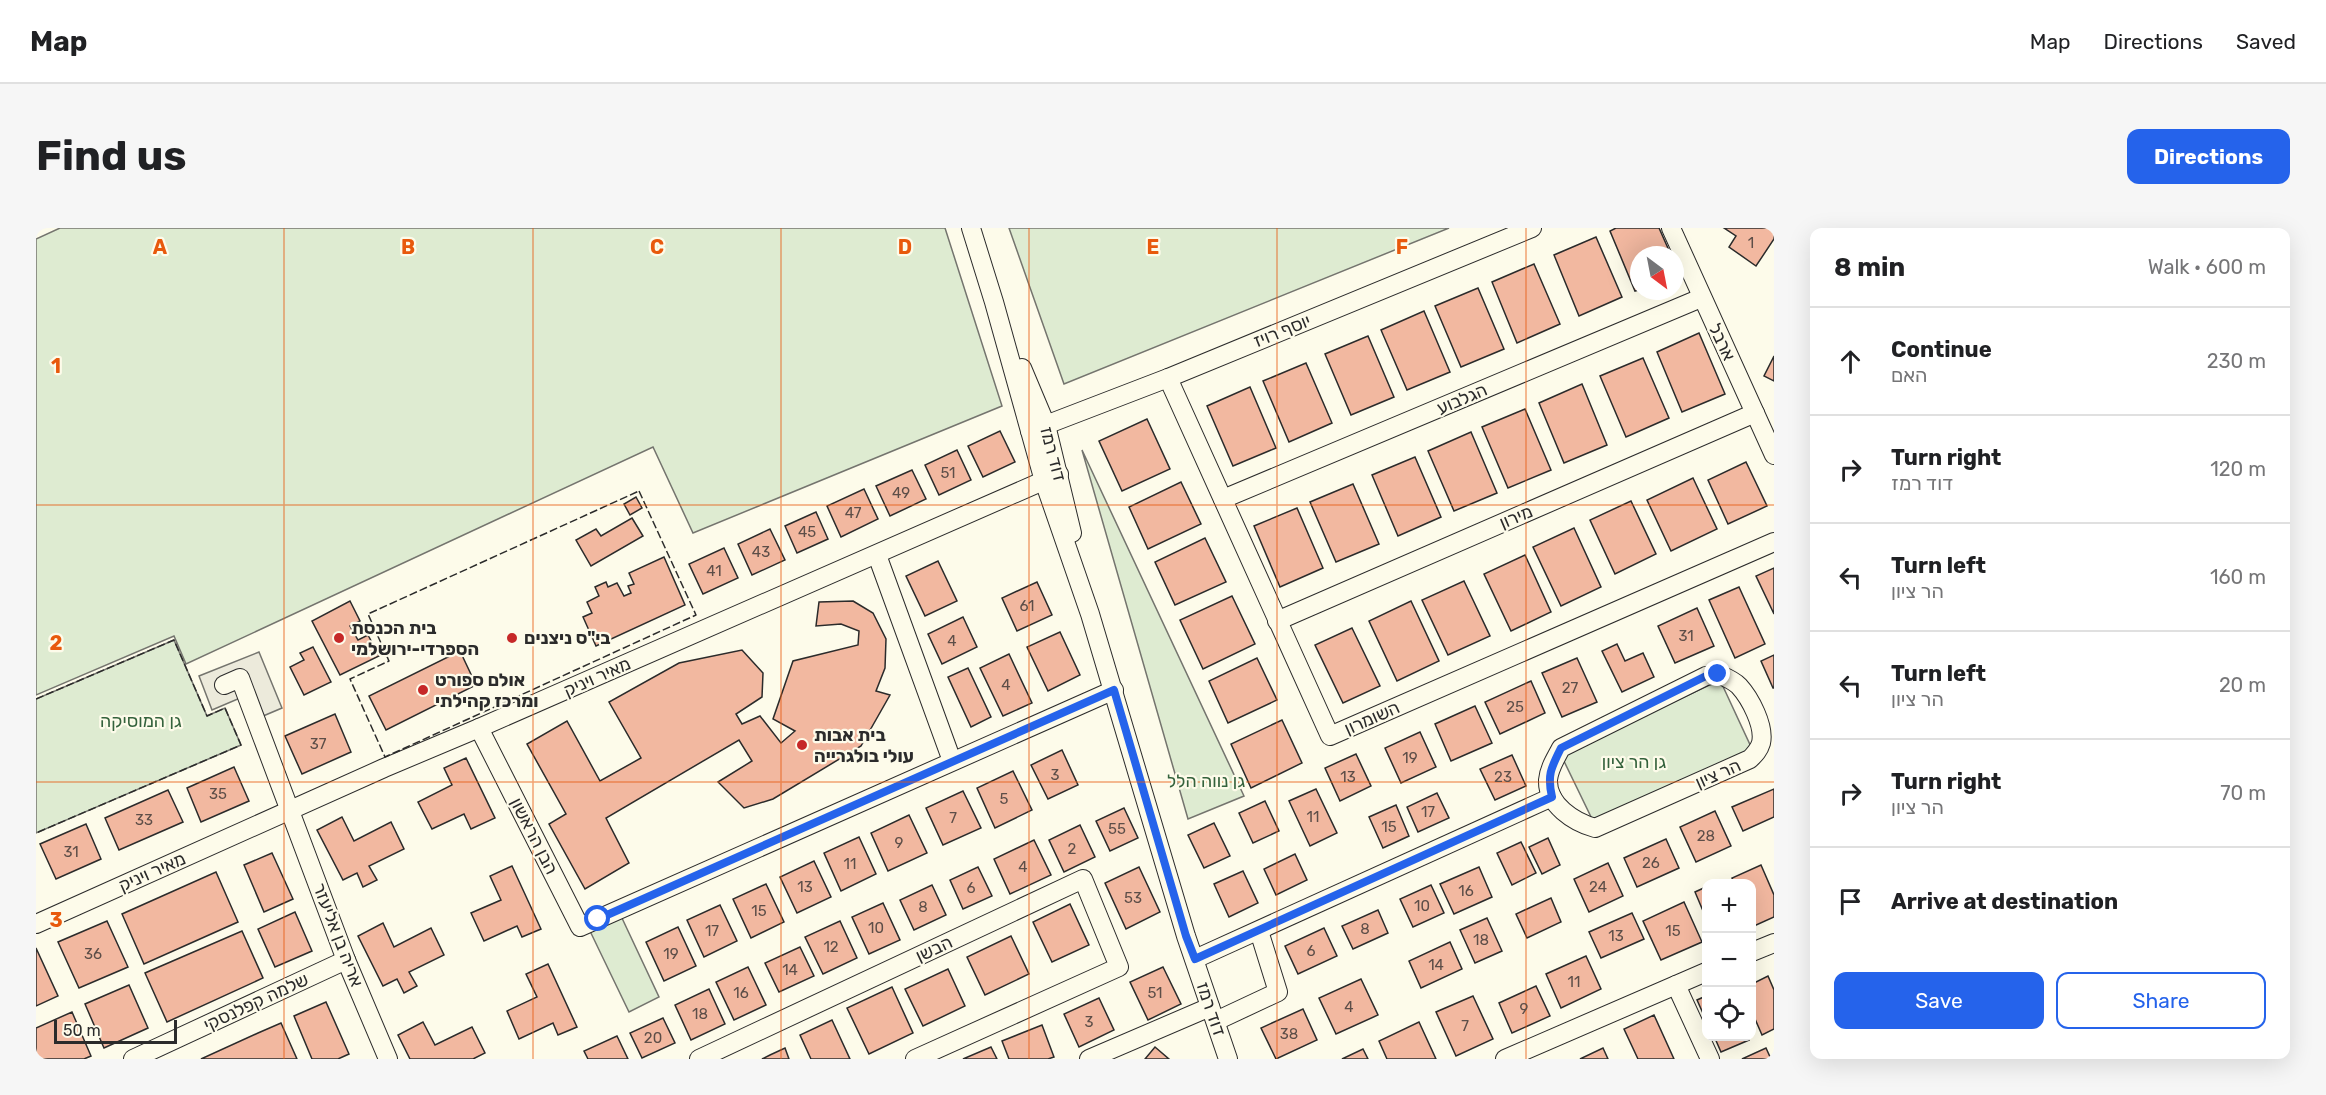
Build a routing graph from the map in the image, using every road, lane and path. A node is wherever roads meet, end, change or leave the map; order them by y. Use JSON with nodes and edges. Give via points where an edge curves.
{"nodes":[{"id":1,"x":971,"y":228,"type":"edge"},
{"id":2,"x":1532,"y":228,"type":"edge"},
{"id":3,"x":1671,"y":228,"type":"edge"},
{"id":4,"x":1701,"y":298,"type":"junction"},
{"id":5,"x":1168,"y":378,"type":"junction"},
{"id":6,"x":1764,"y":423,"type":"edge"},
{"id":7,"x":1038,"y":428,"type":"junction"},
{"id":8,"x":1774,"y":455,"type":"edge"},
{"id":9,"x":1052,"y":478,"type":"junction"},
{"id":10,"x":1222,"y":499,"type":"junction"},
{"id":11,"x":1774,"y":542,"type":"edge"},
{"id":12,"x":877,"y":555,"type":"junction"},
{"id":13,"x":1277,"y":621,"type":"junction"},
{"id":14,"x":224,"y":685,"type":"dead end"},
{"id":15,"x":1114,"y":690,"type":"junction"},
{"id":16,"x":479,"y":728,"type":"junction"},
{"id":17,"x":952,"y":761,"type":"junction"},
{"id":18,"x":1552,"y":797,"type":"junction"},
{"id":19,"x":291,"y":810,"type":"junction"},
{"id":20,"x":36,"y":924,"type":"edge"},
{"id":21,"x":1259,"y":931,"type":"junction"},
{"id":22,"x":1774,"y":943,"type":"edge"},
{"id":23,"x":1756,"y":950,"type":"edge"},
{"id":24,"x":1195,"y":959,"type":"junction"},
{"id":25,"x":346,"y":960,"type":"junction"},
{"id":26,"x":1702,"y":974,"type":"edge"},
{"id":27,"x":1676,"y":985,"type":"junction"},
{"id":28,"x":1213,"y":1014,"type":"junction"},
{"id":29,"x":133,"y":1059,"type":"edge"},
{"id":30,"x":388,"y":1059,"type":"edge"},
{"id":31,"x":699,"y":1059,"type":"edge"},
{"id":32,"x":915,"y":1059,"type":"edge"},
{"id":33,"x":1089,"y":1059,"type":"edge"},
{"id":34,"x":1228,"y":1059,"type":"edge"},
{"id":35,"x":1505,"y":1059,"type":"edge"},
{"id":36,"x":1710,"y":1059,"type":"edge"}],
"edges":[{"from":1,"to":7,"type":"street","name":"דוד רמז"},
{"from":2,"to":5,"type":"street","name":"יוסף רויז"},
{"from":3,"to":4,"type":"street","name":"ארבל"},
{"from":4,"to":6,"type":"street","name":"ארבל"},
{"from":4,"to":10,"type":"street","name":"הגלבוע"},
{"from":5,"to":7,"type":"street","name":"יוסף רויז"},
{"from":5,"to":10,"type":"street","name":"השומרון"},
{"from":6,"to":8,"type":"street","name":"ארבל"},
{"from":6,"to":13,"type":"street","name":"מירון"},
{"from":7,"to":9,"type":"street","name":"דוד רמז"},
{"from":9,"to":12,"type":"street","name":"מאיר ויניק"},
{"from":9,"to":15,"type":"street","name":"דוד רמז"},
{"from":10,"to":13,"type":"street","name":"השומרון"},
{"from":11,"to":13,"type":"street","name":"השומרון","via":[[1329,736]]},
{"from":12,"to":16,"type":"street","name":"מאיר ויניק"},
{"from":12,"to":17,"type":"street"},
{"from":14,"to":19,"type":"street","name":"אריה בן אליעזר","via":[[240,678]]},
{"from":15,"to":17,"type":"street"},
{"from":15,"to":24,"type":"street","name":"דוד רמז"},
{"from":16,"to":17,"type":"street","name":"הבן הראשון","via":[[580,927]]},
{"from":16,"to":19,"type":"street","name":"מאיר ויניק"},
{"from":18,"to":18,"type":"street","name":"הר ציון","via":[[1574,820],[1595,828],[1750,759],[1761,742],[1760,727],[1747,696],[1738,685],[1718,674],[1706,676],[1561,748],[1548,780]]},
{"from":18,"to":21,"type":"street"},
{"from":19,"to":20,"type":"street","name":"מאיר ויניק"},
{"from":19,"to":25,"type":"street","name":"אריה בן אליעזר"},
{"from":21,"to":24,"type":"street"},
{"from":21,"to":28,"type":"street","via":[[1278,992]]},
{"from":22,"to":23,"type":"street"},
{"from":24,"to":28,"type":"street","name":"דוד רמז"},
{"from":25,"to":29,"type":"street","name":"שלמה קפלנסקי"},
{"from":25,"to":30,"type":"street","name":"אריה בן אליעזר"},
{"from":26,"to":27,"type":"street"},
{"from":27,"to":35,"type":"street"},
{"from":27,"to":36,"type":"street"},
{"from":28,"to":33,"type":"street"},
{"from":28,"to":34,"type":"street","name":"דוד רמז"},
{"from":31,"to":32,"type":"street","name":"הבשן","via":[[1083,879],[1119,967]]}]}
